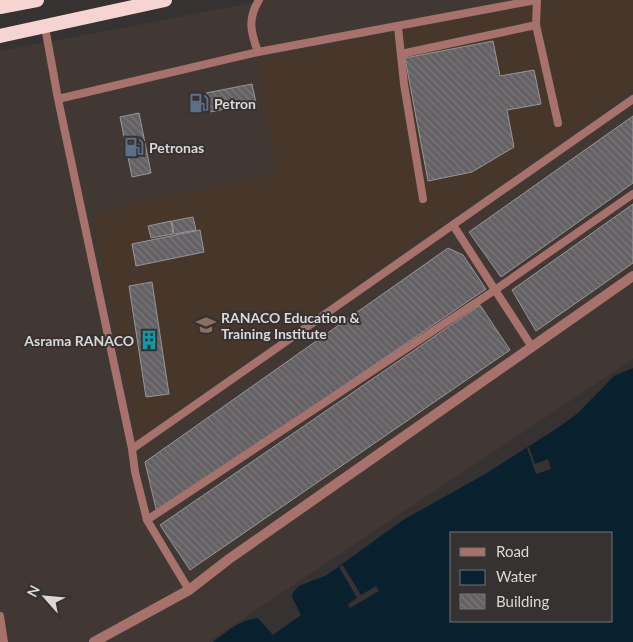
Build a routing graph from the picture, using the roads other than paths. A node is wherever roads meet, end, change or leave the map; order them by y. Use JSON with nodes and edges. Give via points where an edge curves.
{"nodes":[{"id":1,"x":37,"y":0,"type":"edge"},
{"id":2,"x":165,"y":0,"type":"edge"},
{"id":3,"x":259,"y":0,"type":"edge"},
{"id":4,"x":536,"y":0,"type":"edge"},
{"id":5,"x":0,"y":6,"type":"edge"},
{"id":6,"x":536,"y":25,"type":"junction"},
{"id":7,"x":45,"y":27,"type":"junction"},
{"id":8,"x":398,"y":27,"type":"junction"},
{"id":9,"x":0,"y":36,"type":"edge"},
{"id":10,"x":258,"y":52,"type":"junction"},
{"id":11,"x":401,"y":54,"type":"junction"},
{"id":12,"x":58,"y":99,"type":"junction"},
{"id":13,"x":633,"y":99,"type":"edge"},
{"id":14,"x":558,"y":123,"type":"dead end"},
{"id":15,"x":633,"y":194,"type":"edge"},
{"id":16,"x":423,"y":199,"type":"dead end"},
{"id":17,"x":453,"y":226,"type":"junction"},
{"id":18,"x":633,"y":276,"type":"edge"},
{"id":19,"x":495,"y":290,"type":"junction"},
{"id":20,"x":532,"y":347,"type":"junction"},
{"id":21,"x":132,"y":449,"type":"junction"},
{"id":22,"x":148,"y":520,"type":"junction"},
{"id":23,"x":189,"y":590,"type":"junction"},
{"id":24,"x":0,"y":616,"type":"edge"},
{"id":25,"x":4,"y":642,"type":"edge"},
{"id":26,"x":94,"y":642,"type":"edge"}],
"edges":[{"from":1,"to":5,"type":"highway"},
{"from":2,"to":7,"type":"highway"},
{"from":3,"to":10,"type":"lane","via":[[250,23]]},
{"from":4,"to":6,"type":"lane"},
{"from":4,"to":8,"type":"lane"},
{"from":6,"to":11,"type":"lane"},
{"from":6,"to":14,"type":"lane"},
{"from":7,"to":9,"type":"highway"},
{"from":7,"to":12,"type":"lane"},
{"from":8,"to":10,"type":"lane"},
{"from":8,"to":11,"type":"lane"},
{"from":10,"to":12,"type":"lane"},
{"from":11,"to":16,"type":"lane"},
{"from":12,"to":21,"type":"lane"},
{"from":13,"to":17,"type":"lane"},
{"from":15,"to":19,"type":"lane"},
{"from":17,"to":19,"type":"lane"},
{"from":17,"to":21,"type":"lane"},
{"from":18,"to":20,"type":"street"},
{"from":19,"to":20,"type":"lane"},
{"from":19,"to":22,"type":"lane"},
{"from":20,"to":23,"type":"street"},
{"from":21,"to":22,"type":"lane"},
{"from":22,"to":23,"type":"lane"},
{"from":23,"to":26,"type":"street"},
{"from":24,"to":25,"type":"lane"}]}
